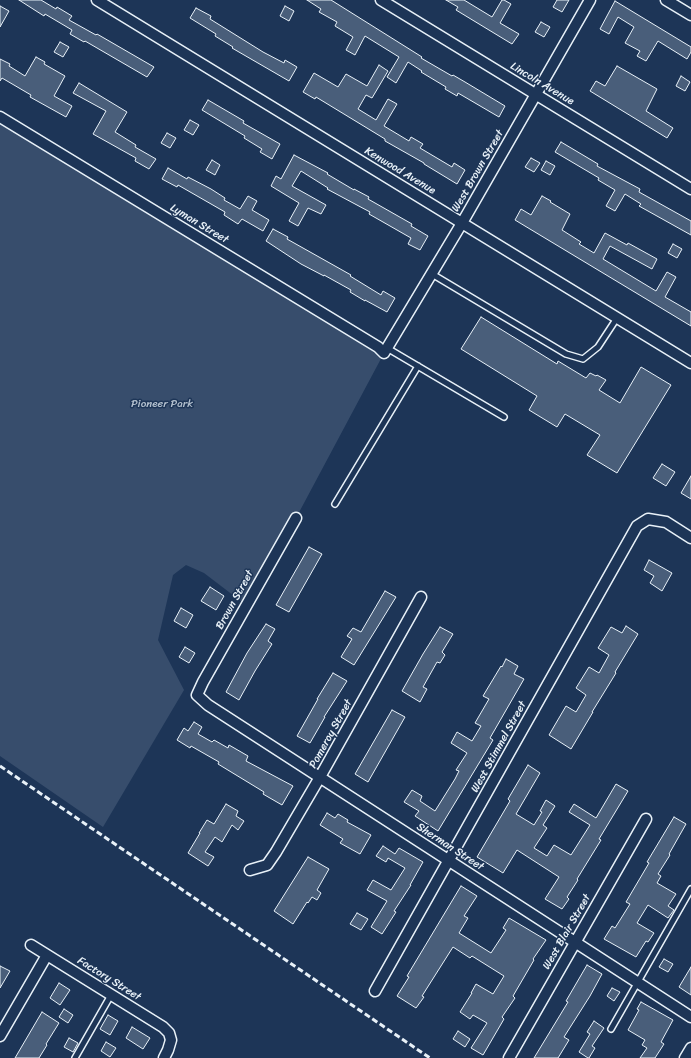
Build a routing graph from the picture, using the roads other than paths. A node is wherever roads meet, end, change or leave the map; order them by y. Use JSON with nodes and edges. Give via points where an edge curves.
{"nodes":[{"id":1,"x":97,"y":0,"type":"edge"},
{"id":2,"x":381,"y":0,"type":"edge"},
{"id":3,"x":590,"y":0,"type":"edge"},
{"id":4,"x":666,"y":0,"type":"edge"},
{"id":5,"x":691,"y":15,"type":"edge"},
{"id":6,"x":536,"y":95,"type":"junction"},
{"id":7,"x":0,"y":117,"type":"edge"},
{"id":8,"x":691,"y":189,"type":"edge"},
{"id":9,"x":462,"y":223,"type":"junction"},
{"id":10,"x":432,"y":274,"type":"junction"},
{"id":11,"x":617,"y":318,"type":"junction"},
{"id":12,"x":386,"y":350,"type":"junction"},
{"id":13,"x":691,"y":363,"type":"edge"},
{"id":14,"x":418,"y":366,"type":"junction"},
{"id":15,"x":504,"y":417,"type":"dead end"},
{"id":16,"x":335,"y":504,"type":"dead end"},
{"id":17,"x":296,"y":518,"type":"dead end"},
{"id":18,"x":691,"y":538,"type":"edge"},
{"id":19,"x":421,"y":597,"type":"dead end"},
{"id":20,"x":198,"y":695,"type":"joint"},
{"id":21,"x":320,"y":777,"type":"junction"},
{"id":22,"x":646,"y":819,"type":"dead end"},
{"id":23,"x":449,"y":860,"type":"junction"},
{"id":24,"x":250,"y":870,"type":"dead end"},
{"id":25,"x":691,"y":889,"type":"edge"},
{"id":26,"x":575,"y":942,"type":"junction"},
{"id":27,"x":31,"y":945,"type":"dead end"},
{"id":28,"x":47,"y":955,"type":"junction"},
{"id":29,"x":637,"y":983,"type":"junction"},
{"id":30,"x":375,"y":990,"type":"dead end"},
{"id":31,"x":111,"y":995,"type":"junction"},
{"id":32,"x":691,"y":1017,"type":"edge"},
{"id":33,"x":611,"y":1029,"type":"dead end"},
{"id":34,"x":0,"y":1036,"type":"edge"},
{"id":35,"x":691,"y":1048,"type":"edge"},
{"id":36,"x":75,"y":1058,"type":"edge"},
{"id":37,"x":164,"y":1058,"type":"edge"},
{"id":38,"x":508,"y":1058,"type":"edge"},
{"id":39,"x":685,"y":1058,"type":"edge"}],
"edges":[{"from":1,"to":9,"type":"street","name":"Kenwood Avenue"},
{"from":2,"to":6,"type":"street","name":"Lincoln Avenue"},
{"from":3,"to":6,"type":"street","name":"West Brown Street"},
{"from":4,"to":5,"type":"street"},
{"from":6,"to":8,"type":"street","name":"Lincoln Avenue"},
{"from":6,"to":9,"type":"street","name":"West Brown Street"},
{"from":7,"to":12,"type":"street","name":"Lyman Street"},
{"from":9,"to":10,"type":"street","name":"West Brown Street"},
{"from":9,"to":11,"type":"street","name":"Kenwood Avenue"},
{"from":10,"to":11,"type":"lane","via":[[566,354],[583,360],[598,347]]},
{"from":10,"to":12,"type":"street","name":"West Brown Street"},
{"from":11,"to":13,"type":"street","name":"Kenwood Avenue"},
{"from":12,"to":14,"type":"lane"},
{"from":14,"to":15,"type":"lane"},
{"from":14,"to":16,"type":"lane"},
{"from":17,"to":20,"type":"street","name":"Brown Street"},
{"from":18,"to":23,"type":"street","name":"West Stimmel Street","via":[[666,522],[648,519],[637,526]]},
{"from":19,"to":21,"type":"street","name":"Pomeroy Street"},
{"from":20,"to":21,"type":"street","name":"Sherman Street","via":[[208,705]]},
{"from":21,"to":23,"type":"street","name":"Sherman Street"},
{"from":21,"to":24,"type":"street","name":"Pomeroy Street","via":[[267,865]]},
{"from":22,"to":26,"type":"street","name":"West Blair Street"},
{"from":23,"to":26,"type":"street","name":"Sherman Street"},
{"from":23,"to":30,"type":"street","name":"West Stimmel Street"},
{"from":25,"to":29,"type":"lane"},
{"from":26,"to":29,"type":"street","name":"Sherman Street"},
{"from":26,"to":38,"type":"street","name":"West Blair Street"},
{"from":27,"to":28,"type":"street","name":"Factory Street"},
{"from":28,"to":31,"type":"street","name":"Factory Street"},
{"from":28,"to":34,"type":"street"},
{"from":29,"to":32,"type":"street","name":"Sherman Street"},
{"from":29,"to":33,"type":"lane"},
{"from":31,"to":36,"type":"lane"},
{"from":31,"to":37,"type":"street","name":"Factory Street","via":[[167,1030],[170,1044]]},
{"from":35,"to":39,"type":"street"}]}
